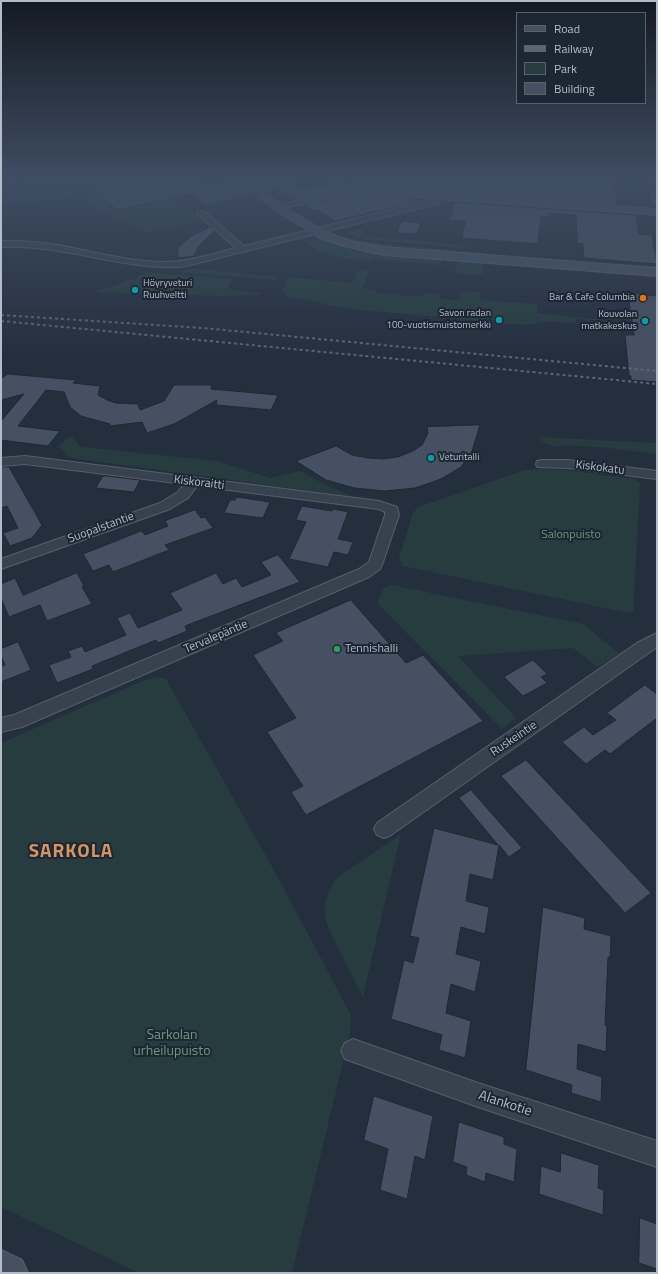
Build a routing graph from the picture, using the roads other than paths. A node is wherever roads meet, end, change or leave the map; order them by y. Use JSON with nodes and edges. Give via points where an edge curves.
{"nodes":[{"id":1,"x":231,"y":239,"type":"edge"},
{"id":2,"x":287,"y":239,"type":"edge"},
{"id":3,"x":337,"y":239,"type":"edge"},
{"id":4,"x":1,"y":244,"type":"edge"},
{"id":5,"x":243,"y":250,"type":"junction"},
{"id":6,"x":657,"y":272,"type":"edge"},
{"id":7,"x":3,"y":462,"type":"edge"},
{"id":8,"x":542,"y":464,"type":"dead end"},
{"id":9,"x":657,"y":475,"type":"edge"},
{"id":10,"x":193,"y":482,"type":"junction"},
{"id":11,"x":392,"y":510,"type":"joint"},
{"id":12,"x":1,"y":564,"type":"edge"},
{"id":13,"x":650,"y":643,"type":"edge"},
{"id":14,"x":1,"y":724,"type":"edge"},
{"id":15,"x":384,"y":829,"type":"dead end"},
{"id":16,"x":353,"y":1051,"type":"dead end"},
{"id":17,"x":657,"y":1154,"type":"edge"},
{"id":18,"x":1,"y":1269,"type":"edge"},
{"id":19,"x":9,"y":1273,"type":"edge"}],
"edges":[{"from":1,"to":5,"type":"street"},
{"from":2,"to":5,"type":"street"},
{"from":3,"to":6,"type":"street","via":[[384,251]]},
{"from":4,"to":5,"type":"street","via":[[47,245],[157,266],[189,263]]},
{"from":7,"to":10,"type":"street","name":"Kiskoraitti","via":[[25,460]]},
{"from":8,"to":9,"type":"street","name":"Kiskokatu","via":[[568,464]]},
{"from":10,"to":11,"type":"street","name":"Kiskoraitti","via":[[379,505]]},
{"from":10,"to":12,"type":"street","name":"Suopalstantie","via":[[184,495],[165,506]]},
{"from":11,"to":14,"type":"street","name":"Tervalepäntie","via":[[375,565],[364,573],[23,719]]},
{"from":13,"to":15,"type":"street","name":"Ruskeintie"},
{"from":16,"to":17,"type":"street","name":"Alankotie","via":[[478,1096]]},
{"from":18,"to":19,"type":"street"}]}
